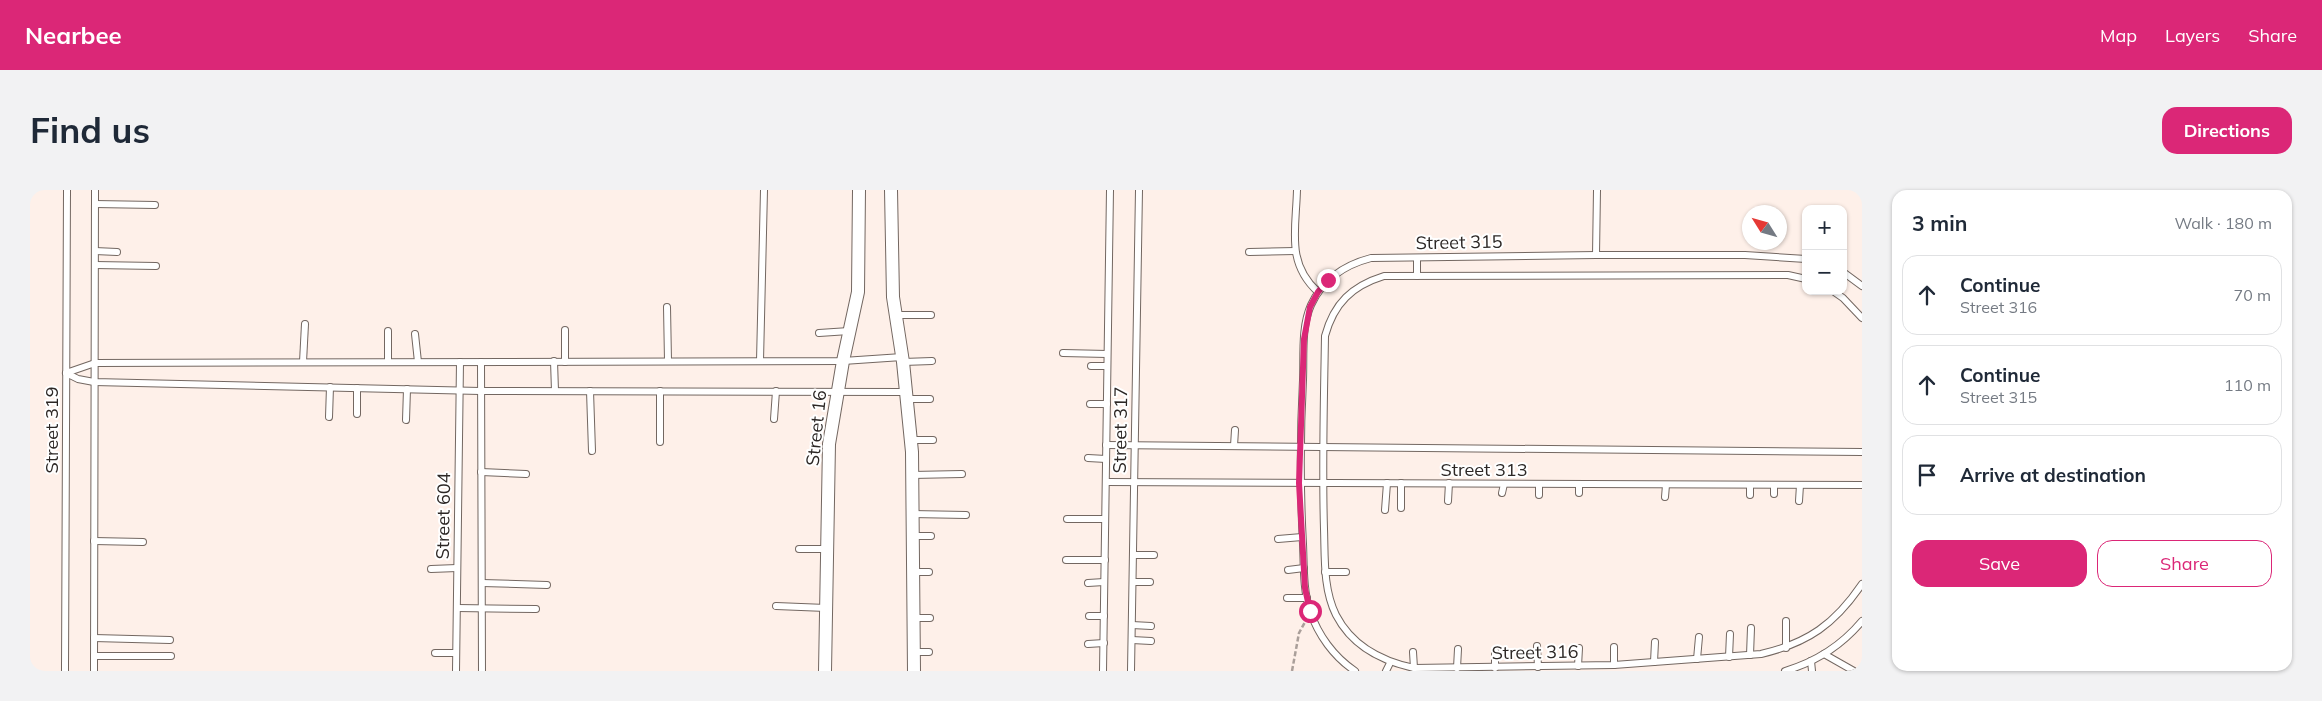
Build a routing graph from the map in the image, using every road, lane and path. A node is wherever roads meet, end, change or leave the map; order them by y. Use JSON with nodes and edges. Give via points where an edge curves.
{"nodes":[{"id":1,"x":67,"y":190,"type":"edge"},
{"id":2,"x":95,"y":190,"type":"edge"},
{"id":3,"x":764,"y":190,"type":"edge"},
{"id":4,"x":859,"y":190,"type":"edge"},
{"id":5,"x":891,"y":190,"type":"edge"},
{"id":6,"x":1110,"y":190,"type":"edge"},
{"id":7,"x":1139,"y":190,"type":"edge"},
{"id":8,"x":1297,"y":190,"type":"edge"},
{"id":9,"x":1597,"y":190,"type":"edge"},
{"id":10,"x":95,"y":204,"type":"junction"},
{"id":11,"x":155,"y":205,"type":"dead end"},
{"id":12,"x":95,"y":251,"type":"junction"},
{"id":13,"x":1295,"y":251,"type":"junction"},
{"id":14,"x":117,"y":252,"type":"dead end"},
{"id":15,"x":1249,"y":252,"type":"dead end"},
{"id":16,"x":1596,"y":255,"type":"junction"},
{"id":17,"x":1417,"y":258,"type":"junction"},
{"id":18,"x":1802,"y":258,"type":"edge"},
{"id":19,"x":95,"y":266,"type":"junction"},
{"id":20,"x":156,"y":266,"type":"dead end"},
{"id":21,"x":1847,"y":275,"type":"edge"},
{"id":22,"x":1417,"y":276,"type":"junction"},
{"id":23,"x":1802,"y":278,"type":"edge"},
{"id":24,"x":1862,"y":286,"type":"edge"},
{"id":25,"x":1318,"y":292,"type":"junction"},
{"id":26,"x":1839,"y":295,"type":"edge"},
{"id":27,"x":667,"y":307,"type":"dead end"},
{"id":28,"x":896,"y":315,"type":"junction"},
{"id":29,"x":931,"y":315,"type":"dead end"},
{"id":30,"x":1862,"y":318,"type":"edge"},
{"id":31,"x":305,"y":324,"type":"dead end"},
{"id":32,"x":565,"y":330,"type":"dead end"},
{"id":33,"x":388,"y":331,"type":"dead end"},
{"id":34,"x":849,"y":331,"type":"junction"},
{"id":35,"x":819,"y":333,"type":"dead end"},
{"id":36,"x":415,"y":334,"type":"dead end"},
{"id":37,"x":1063,"y":353,"type":"dead end"},
{"id":38,"x":1108,"y":354,"type":"junction"},
{"id":39,"x":902,"y":360,"type":"junction"},
{"id":40,"x":668,"y":361,"type":"junction"},
{"id":41,"x":760,"y":361,"type":"junction"},
{"id":42,"x":843,"y":361,"type":"junction"},
{"id":43,"x":932,"y":361,"type":"dead end"},
{"id":44,"x":303,"y":362,"type":"junction"},
{"id":45,"x":388,"y":362,"type":"junction"},
{"id":46,"x":418,"y":362,"type":"junction"},
{"id":47,"x":460,"y":362,"type":"junction"},
{"id":48,"x":481,"y":362,"type":"junction"},
{"id":49,"x":554,"y":362,"type":"junction"},
{"id":50,"x":566,"y":362,"type":"junction"},
{"id":51,"x":94,"y":363,"type":"junction"},
{"id":52,"x":1091,"y":366,"type":"dead end"},
{"id":53,"x":1107,"y":366,"type":"junction"},
{"id":54,"x":66,"y":373,"type":"junction"},
{"id":55,"x":94,"y":382,"type":"junction"},
{"id":56,"x":330,"y":388,"type":"junction"},
{"id":57,"x":357,"y":388,"type":"junction"},
{"id":58,"x":407,"y":389,"type":"junction"},
{"id":59,"x":460,"y":390,"type":"junction"},
{"id":60,"x":480,"y":391,"type":"junction"},
{"id":61,"x":555,"y":391,"type":"junction"},
{"id":62,"x":590,"y":391,"type":"junction"},
{"id":63,"x":660,"y":391,"type":"junction"},
{"id":64,"x":776,"y":391,"type":"junction"},
{"id":65,"x":837,"y":391,"type":"junction"},
{"id":66,"x":907,"y":396,"type":"junction"},
{"id":67,"x":930,"y":399,"type":"dead end"},
{"id":68,"x":1090,"y":404,"type":"dead end"},
{"id":69,"x":1107,"y":404,"type":"junction"},
{"id":70,"x":357,"y":414,"type":"dead end"},
{"id":71,"x":329,"y":417,"type":"dead end"},
{"id":72,"x":774,"y":419,"type":"dead end"},
{"id":73,"x":406,"y":420,"type":"dead end"},
{"id":74,"x":1235,"y":430,"type":"dead end"},
{"id":75,"x":911,"y":440,"type":"junction"},
{"id":76,"x":933,"y":440,"type":"dead end"},
{"id":77,"x":660,"y":442,"type":"dead end"},
{"id":78,"x":1106,"y":445,"type":"junction"},
{"id":79,"x":1135,"y":446,"type":"junction"},
{"id":80,"x":1234,"y":446,"type":"junction"},
{"id":81,"x":1300,"y":447,"type":"junction"},
{"id":82,"x":1323,"y":447,"type":"junction"},
{"id":83,"x":592,"y":452,"type":"dead end"},
{"id":84,"x":1862,"y":452,"type":"edge"},
{"id":85,"x":1088,"y":458,"type":"dead end"},
{"id":86,"x":1106,"y":459,"type":"junction"},
{"id":87,"x":481,"y":472,"type":"junction"},
{"id":88,"x":526,"y":474,"type":"dead end"},
{"id":89,"x":962,"y":474,"type":"dead end"},
{"id":90,"x":912,"y":475,"type":"junction"},
{"id":91,"x":1106,"y":482,"type":"junction"},
{"id":92,"x":1134,"y":482,"type":"junction"},
{"id":93,"x":1299,"y":483,"type":"junction"},
{"id":94,"x":1322,"y":483,"type":"junction"},
{"id":95,"x":1387,"y":483,"type":"junction"},
{"id":96,"x":1401,"y":483,"type":"junction"},
{"id":97,"x":1449,"y":483,"type":"junction"},
{"id":98,"x":1504,"y":484,"type":"junction"},
{"id":99,"x":1539,"y":484,"type":"junction"},
{"id":100,"x":1579,"y":484,"type":"junction"},
{"id":101,"x":1666,"y":485,"type":"junction"},
{"id":102,"x":1750,"y":485,"type":"junction"},
{"id":103,"x":1774,"y":485,"type":"junction"},
{"id":104,"x":1800,"y":485,"type":"junction"},
{"id":105,"x":1862,"y":486,"type":"edge"},
{"id":106,"x":1502,"y":492,"type":"dead end"},
{"id":107,"x":1579,"y":493,"type":"dead end"},
{"id":108,"x":1774,"y":494,"type":"dead end"},
{"id":109,"x":1539,"y":495,"type":"dead end"},
{"id":110,"x":1750,"y":495,"type":"dead end"},
{"id":111,"x":1665,"y":497,"type":"dead end"},
{"id":112,"x":1448,"y":501,"type":"dead end"},
{"id":113,"x":1799,"y":501,"type":"dead end"},
{"id":114,"x":1401,"y":508,"type":"dead end"},
{"id":115,"x":1385,"y":510,"type":"dead end"},
{"id":116,"x":912,"y":514,"type":"junction"},
{"id":117,"x":966,"y":515,"type":"dead end"},
{"id":118,"x":1068,"y":519,"type":"dead end"},
{"id":119,"x":1105,"y":519,"type":"junction"},
{"id":120,"x":912,"y":536,"type":"junction"},
{"id":121,"x":931,"y":536,"type":"dead end"},
{"id":122,"x":1302,"y":537,"type":"junction"},
{"id":123,"x":1278,"y":538,"type":"dead end"},
{"id":124,"x":94,"y":541,"type":"junction"},
{"id":125,"x":143,"y":542,"type":"dead end"},
{"id":126,"x":827,"y":548,"type":"junction"},
{"id":127,"x":799,"y":549,"type":"dead end"},
{"id":128,"x":1133,"y":555,"type":"junction"},
{"id":129,"x":1154,"y":555,"type":"dead end"},
{"id":130,"x":1066,"y":560,"type":"dead end"},
{"id":131,"x":1105,"y":560,"type":"junction"},
{"id":132,"x":458,"y":568,"type":"junction"},
{"id":133,"x":1304,"y":568,"type":"junction"},
{"id":134,"x":431,"y":569,"type":"dead end"},
{"id":135,"x":1288,"y":570,"type":"dead end"},
{"id":136,"x":913,"y":572,"type":"junction"},
{"id":137,"x":929,"y":572,"type":"dead end"},
{"id":138,"x":1326,"y":572,"type":"junction"},
{"id":139,"x":1346,"y":572,"type":"dead end"},
{"id":140,"x":1104,"y":582,"type":"junction"},
{"id":141,"x":1133,"y":582,"type":"junction"},
{"id":142,"x":1150,"y":582,"type":"dead end"},
{"id":143,"x":482,"y":583,"type":"junction"},
{"id":144,"x":1088,"y":583,"type":"dead end"},
{"id":145,"x":1862,"y":584,"type":"edge"},
{"id":146,"x":546,"y":585,"type":"dead end"},
{"id":147,"x":1287,"y":598,"type":"dead end"},
{"id":148,"x":1307,"y":598,"type":"junction"},
{"id":149,"x":776,"y":606,"type":"dead end"},
{"id":150,"x":457,"y":608,"type":"junction"},
{"id":151,"x":482,"y":608,"type":"junction"},
{"id":152,"x":826,"y":608,"type":"junction"},
{"id":153,"x":536,"y":609,"type":"dead end"},
{"id":154,"x":1310,"y":611,"type":"junction"},
{"id":155,"x":1089,"y":616,"type":"dead end"},
{"id":156,"x":1104,"y":616,"type":"junction"},
{"id":157,"x":913,"y":618,"type":"junction"},
{"id":158,"x":930,"y":618,"type":"dead end"},
{"id":159,"x":1786,"y":621,"type":"dead end"},
{"id":160,"x":1862,"y":621,"type":"edge"},
{"id":161,"x":1132,"y":625,"type":"junction"},
{"id":162,"x":1151,"y":626,"type":"dead end"},
{"id":163,"x":1751,"y":628,"type":"dead end"},
{"id":164,"x":1730,"y":634,"type":"dead end"},
{"id":165,"x":1700,"y":637,"type":"dead end"},
{"id":166,"x":94,"y":638,"type":"junction"},
{"id":167,"x":170,"y":640,"type":"dead end"},
{"id":168,"x":1132,"y":640,"type":"junction"},
{"id":169,"x":1151,"y":641,"type":"dead end"},
{"id":170,"x":1655,"y":642,"type":"dead end"},
{"id":171,"x":1104,"y":643,"type":"junction"},
{"id":172,"x":1088,"y":644,"type":"dead end"},
{"id":173,"x":1537,"y":646,"type":"dead end"},
{"id":174,"x":1614,"y":647,"type":"dead end"},
{"id":175,"x":1579,"y":648,"type":"dead end"},
{"id":176,"x":1786,"y":648,"type":"junction"},
{"id":177,"x":1458,"y":649,"type":"dead end"},
{"id":178,"x":1495,"y":651,"type":"dead end"},
{"id":179,"x":914,"y":652,"type":"junction"},
{"id":180,"x":929,"y":652,"type":"dead end"},
{"id":181,"x":1413,"y":652,"type":"dead end"},
{"id":182,"x":435,"y":653,"type":"dead end"},
{"id":183,"x":456,"y":653,"type":"junction"},
{"id":184,"x":1824,"y":654,"type":"junction"},
{"id":185,"x":1750,"y":655,"type":"junction"},
{"id":186,"x":94,"y":656,"type":"junction"},
{"id":187,"x":171,"y":656,"type":"dead end"},
{"id":188,"x":1729,"y":657,"type":"junction"},
{"id":189,"x":1697,"y":659,"type":"junction"},
{"id":190,"x":1811,"y":661,"type":"junction"},
{"id":191,"x":1654,"y":662,"type":"junction"},
{"id":192,"x":1390,"y":663,"type":"junction"},
{"id":193,"x":1614,"y":665,"type":"junction"},
{"id":194,"x":1578,"y":666,"type":"junction"},
{"id":195,"x":1538,"y":667,"type":"junction"},
{"id":196,"x":1346,"y":668,"type":"edge"},
{"id":197,"x":1414,"y":668,"type":"junction"},
{"id":198,"x":1457,"y":668,"type":"junction"},
{"id":199,"x":1495,"y":668,"type":"junction"},
{"id":200,"x":1568,"y":669,"type":"edge"},
{"id":201,"x":65,"y":671,"type":"edge"},
{"id":202,"x":94,"y":671,"type":"edge"},
{"id":203,"x":456,"y":671,"type":"edge"},
{"id":204,"x":482,"y":671,"type":"edge"},
{"id":205,"x":825,"y":671,"type":"edge"},
{"id":206,"x":914,"y":671,"type":"edge"},
{"id":207,"x":1103,"y":671,"type":"edge"},
{"id":208,"x":1131,"y":671,"type":"edge"},
{"id":209,"x":1292,"y":671,"type":"edge"},
{"id":210,"x":1355,"y":671,"type":"edge"},
{"id":211,"x":1386,"y":671,"type":"edge"},
{"id":212,"x":1785,"y":671,"type":"edge"},
{"id":213,"x":1812,"y":671,"type":"edge"},
{"id":214,"x":1854,"y":671,"type":"edge"}],
"edges":[{"from":1,"to":54,"type":"lane","name":"Street 319"},
{"from":2,"to":10,"type":"lane"},
{"from":3,"to":41,"type":"lane"},
{"from":4,"to":34,"type":"street","name":"Street 16","via":[[858,292]]},
{"from":5,"to":28,"type":"street"},
{"from":6,"to":38,"type":"lane","name":"Street 317"},
{"from":7,"to":79,"type":"lane","name":"Street 317"},
{"from":8,"to":13,"type":"lane"},
{"from":9,"to":16,"type":"lane"},
{"from":10,"to":11,"type":"lane"},
{"from":10,"to":12,"type":"lane"},
{"from":12,"to":14,"type":"lane"},
{"from":12,"to":19,"type":"lane"},
{"from":13,"to":15,"type":"lane"},
{"from":13,"to":25,"type":"lane","via":[[1298,267]]},
{"from":16,"to":17,"type":"lane","name":"Street 315"},
{"from":16,"to":18,"type":"lane","name":"Street 315"},
{"from":17,"to":22,"type":"lane"},
{"from":17,"to":25,"type":"lane","name":"Street 315","via":[[1371,258],[1356,262],[1341,270]]},
{"from":19,"to":20,"type":"lane"},
{"from":19,"to":51,"type":"lane"},
{"from":21,"to":24,"type":"lane"},
{"from":22,"to":23,"type":"lane","name":"Street 315","via":[[1788,275]]},
{"from":22,"to":82,"type":"lane","name":"Street 315","via":[[1384,276],[1367,281],[1351,290],[1330,319],[1325,336]]},
{"from":25,"to":81,"type":"lane","name":"Street 315","via":[[1306,322]]},
{"from":26,"to":30,"type":"lane"},
{"from":27,"to":40,"type":"lane"},
{"from":28,"to":29,"type":"lane"},
{"from":28,"to":39,"type":"street"},
{"from":31,"to":44,"type":"lane"},
{"from":32,"to":50,"type":"lane"},
{"from":33,"to":45,"type":"lane"},
{"from":34,"to":35,"type":"lane"},
{"from":34,"to":42,"type":"street","name":"Street 16"},
{"from":36,"to":46,"type":"lane"},
{"from":37,"to":38,"type":"lane"},
{"from":38,"to":53,"type":"lane","name":"Street 317"},
{"from":39,"to":42,"type":"lane"},
{"from":39,"to":43,"type":"lane"},
{"from":39,"to":66,"type":"street"},
{"from":40,"to":41,"type":"lane"},
{"from":40,"to":50,"type":"lane"},
{"from":41,"to":42,"type":"lane"},
{"from":42,"to":65,"type":"street","name":"Street 16"},
{"from":44,"to":45,"type":"lane"},
{"from":44,"to":51,"type":"lane"},
{"from":45,"to":46,"type":"lane"},
{"from":46,"to":47,"type":"lane"},
{"from":47,"to":48,"type":"lane"},
{"from":47,"to":59,"type":"lane","name":"Street 604"},
{"from":48,"to":49,"type":"lane"},
{"from":48,"to":60,"type":"lane"},
{"from":49,"to":50,"type":"lane"},
{"from":49,"to":61,"type":"lane"},
{"from":51,"to":54,"type":"lane"},
{"from":51,"to":55,"type":"lane"},
{"from":52,"to":53,"type":"lane"},
{"from":53,"to":69,"type":"lane","name":"Street 317"},
{"from":54,"to":55,"type":"lane"},
{"from":54,"to":201,"type":"lane","name":"Street 319"},
{"from":55,"to":56,"type":"lane"},
{"from":55,"to":124,"type":"lane"},
{"from":56,"to":57,"type":"lane"},
{"from":56,"to":71,"type":"lane"},
{"from":57,"to":58,"type":"lane"},
{"from":57,"to":70,"type":"lane"},
{"from":58,"to":59,"type":"lane"},
{"from":58,"to":73,"type":"lane"},
{"from":59,"to":60,"type":"lane"},
{"from":59,"to":132,"type":"lane","name":"Street 604"},
{"from":60,"to":61,"type":"lane"},
{"from":60,"to":87,"type":"lane"},
{"from":61,"to":62,"type":"lane"},
{"from":62,"to":63,"type":"lane"},
{"from":62,"to":83,"type":"lane"},
{"from":63,"to":64,"type":"lane"},
{"from":63,"to":77,"type":"lane"},
{"from":64,"to":65,"type":"lane"},
{"from":64,"to":72,"type":"lane"},
{"from":65,"to":66,"type":"lane"},
{"from":65,"to":126,"type":"street","name":"Street 16","via":[[829,444]]},
{"from":66,"to":67,"type":"lane"},
{"from":66,"to":75,"type":"street"},
{"from":68,"to":69,"type":"lane"},
{"from":69,"to":78,"type":"lane","name":"Street 317"},
{"from":74,"to":80,"type":"lane"},
{"from":75,"to":76,"type":"lane"},
{"from":75,"to":90,"type":"street"},
{"from":78,"to":79,"type":"lane","name":"Street 313"},
{"from":78,"to":86,"type":"lane","name":"Street 317"},
{"from":79,"to":80,"type":"lane","name":"Street 313"},
{"from":79,"to":92,"type":"lane","name":"Street 317"},
{"from":80,"to":81,"type":"lane","name":"Street 313"},
{"from":81,"to":82,"type":"lane","name":"Street 313"},
{"from":81,"to":93,"type":"lane","name":"Street 315"},
{"from":82,"to":84,"type":"lane","name":"Street 313"},
{"from":82,"to":94,"type":"lane","name":"Street 315"},
{"from":85,"to":86,"type":"lane"},
{"from":86,"to":91,"type":"lane","name":"Street 317"},
{"from":87,"to":88,"type":"lane"},
{"from":87,"to":143,"type":"lane"},
{"from":89,"to":90,"type":"lane"},
{"from":90,"to":116,"type":"street"},
{"from":91,"to":92,"type":"lane","name":"Street 313"},
{"from":91,"to":119,"type":"lane","name":"Street 317"},
{"from":92,"to":93,"type":"lane","name":"Street 313"},
{"from":92,"to":128,"type":"lane","name":"Street 317"},
{"from":93,"to":94,"type":"lane","name":"Street 313"},
{"from":93,"to":122,"type":"lane"},
{"from":94,"to":95,"type":"lane","name":"Street 313"},
{"from":94,"to":138,"type":"lane","name":"Street 316"},
{"from":95,"to":96,"type":"lane","name":"Street 313"},
{"from":95,"to":115,"type":"lane"},
{"from":96,"to":97,"type":"lane","name":"Street 313"},
{"from":96,"to":114,"type":"lane"},
{"from":97,"to":98,"type":"lane","name":"Street 313"},
{"from":97,"to":112,"type":"lane"},
{"from":98,"to":99,"type":"lane","name":"Street 313"},
{"from":98,"to":106,"type":"lane"},
{"from":99,"to":100,"type":"lane","name":"Street 313"},
{"from":99,"to":109,"type":"lane"},
{"from":100,"to":101,"type":"lane","name":"Street 313"},
{"from":100,"to":107,"type":"lane"},
{"from":101,"to":102,"type":"lane","name":"Street 313"},
{"from":101,"to":111,"type":"lane"},
{"from":102,"to":103,"type":"lane","name":"Street 313"},
{"from":102,"to":110,"type":"lane"},
{"from":103,"to":104,"type":"lane","name":"Street 313"},
{"from":103,"to":108,"type":"lane"},
{"from":104,"to":105,"type":"lane","name":"Street 313"},
{"from":104,"to":113,"type":"lane"},
{"from":116,"to":117,"type":"lane"},
{"from":116,"to":120,"type":"street"},
{"from":118,"to":119,"type":"lane"},
{"from":119,"to":131,"type":"lane","name":"Street 317"},
{"from":120,"to":121,"type":"lane"},
{"from":120,"to":136,"type":"street"},
{"from":122,"to":123,"type":"lane"},
{"from":122,"to":133,"type":"lane"},
{"from":124,"to":125,"type":"lane"},
{"from":124,"to":166,"type":"lane"},
{"from":126,"to":127,"type":"lane"},
{"from":126,"to":152,"type":"street","name":"Street 16"},
{"from":128,"to":129,"type":"lane"},
{"from":128,"to":141,"type":"lane","name":"Street 317"},
{"from":130,"to":131,"type":"lane"},
{"from":131,"to":140,"type":"lane","name":"Street 317"},
{"from":132,"to":134,"type":"lane"},
{"from":132,"to":150,"type":"lane","name":"Street 604"},
{"from":133,"to":135,"type":"lane"},
{"from":133,"to":148,"type":"lane"},
{"from":136,"to":137,"type":"lane"},
{"from":136,"to":157,"type":"street"},
{"from":138,"to":139,"type":"lane"},
{"from":138,"to":192,"type":"lane","name":"Street 316","via":[[1336,614],[1350,635],[1368,651]]},
{"from":140,"to":144,"type":"lane"},
{"from":140,"to":156,"type":"lane","name":"Street 317"},
{"from":141,"to":142,"type":"lane"},
{"from":141,"to":161,"type":"lane","name":"Street 317"},
{"from":143,"to":146,"type":"lane"},
{"from":143,"to":151,"type":"lane"},
{"from":145,"to":176,"type":"lane","name":"Street 316","via":[[1830,623],[1809,638]]},
{"from":147,"to":148,"type":"lane"},
{"from":148,"to":154,"type":"lane"},
{"from":149,"to":152,"type":"lane"},
{"from":150,"to":151,"type":"lane"},
{"from":150,"to":183,"type":"lane","name":"Street 604"},
{"from":151,"to":153,"type":"lane"},
{"from":151,"to":204,"type":"lane"},
{"from":152,"to":205,"type":"street","name":"Street 16"},
{"from":154,"to":196,"type":"lane","via":[[1319,633]]},
{"from":154,"to":209,"type":"path","via":[[1299,634]]},
{"from":155,"to":156,"type":"lane"},
{"from":156,"to":171,"type":"lane","name":"Street 317"},
{"from":157,"to":158,"type":"lane"},
{"from":157,"to":179,"type":"street"},
{"from":159,"to":176,"type":"lane"},
{"from":160,"to":184,"type":"lane"},
{"from":161,"to":162,"type":"lane"},
{"from":161,"to":168,"type":"lane","name":"Street 317"},
{"from":163,"to":185,"type":"lane"},
{"from":164,"to":188,"type":"lane"},
{"from":165,"to":189,"type":"lane"},
{"from":166,"to":167,"type":"lane"},
{"from":166,"to":186,"type":"lane"},
{"from":168,"to":169,"type":"lane"},
{"from":168,"to":208,"type":"lane","name":"Street 317"},
{"from":170,"to":191,"type":"lane"},
{"from":171,"to":172,"type":"lane"},
{"from":171,"to":207,"type":"lane","name":"Street 317"},
{"from":173,"to":195,"type":"lane"},
{"from":174,"to":193,"type":"lane"},
{"from":175,"to":194,"type":"lane"},
{"from":176,"to":185,"type":"lane","name":"Street 316"},
{"from":177,"to":198,"type":"lane"},
{"from":178,"to":199,"type":"lane"},
{"from":179,"to":180,"type":"lane"},
{"from":179,"to":206,"type":"street"},
{"from":181,"to":197,"type":"lane"},
{"from":182,"to":183,"type":"lane"},
{"from":183,"to":203,"type":"lane","name":"Street 604"},
{"from":184,"to":190,"type":"lane"},
{"from":184,"to":214,"type":"lane"},
{"from":185,"to":188,"type":"lane","name":"Street 316"},
{"from":186,"to":187,"type":"lane"},
{"from":186,"to":202,"type":"lane"},
{"from":188,"to":189,"type":"lane","name":"Street 316"},
{"from":189,"to":191,"type":"lane","name":"Street 316"},
{"from":190,"to":212,"type":"lane"},
{"from":190,"to":213,"type":"lane"},
{"from":191,"to":193,"type":"lane","name":"Street 316"},
{"from":192,"to":197,"type":"lane","name":"Street 316"},
{"from":192,"to":211,"type":"lane"},
{"from":193,"to":194,"type":"lane","name":"Street 316"},
{"from":194,"to":200,"type":"lane","name":"Street 316"},
{"from":195,"to":199,"type":"lane","name":"Street 316"},
{"from":195,"to":200,"type":"lane","name":"Street 316"},
{"from":196,"to":210,"type":"lane"},
{"from":197,"to":198,"type":"lane","name":"Street 316"},
{"from":198,"to":199,"type":"lane","name":"Street 316"}]}
